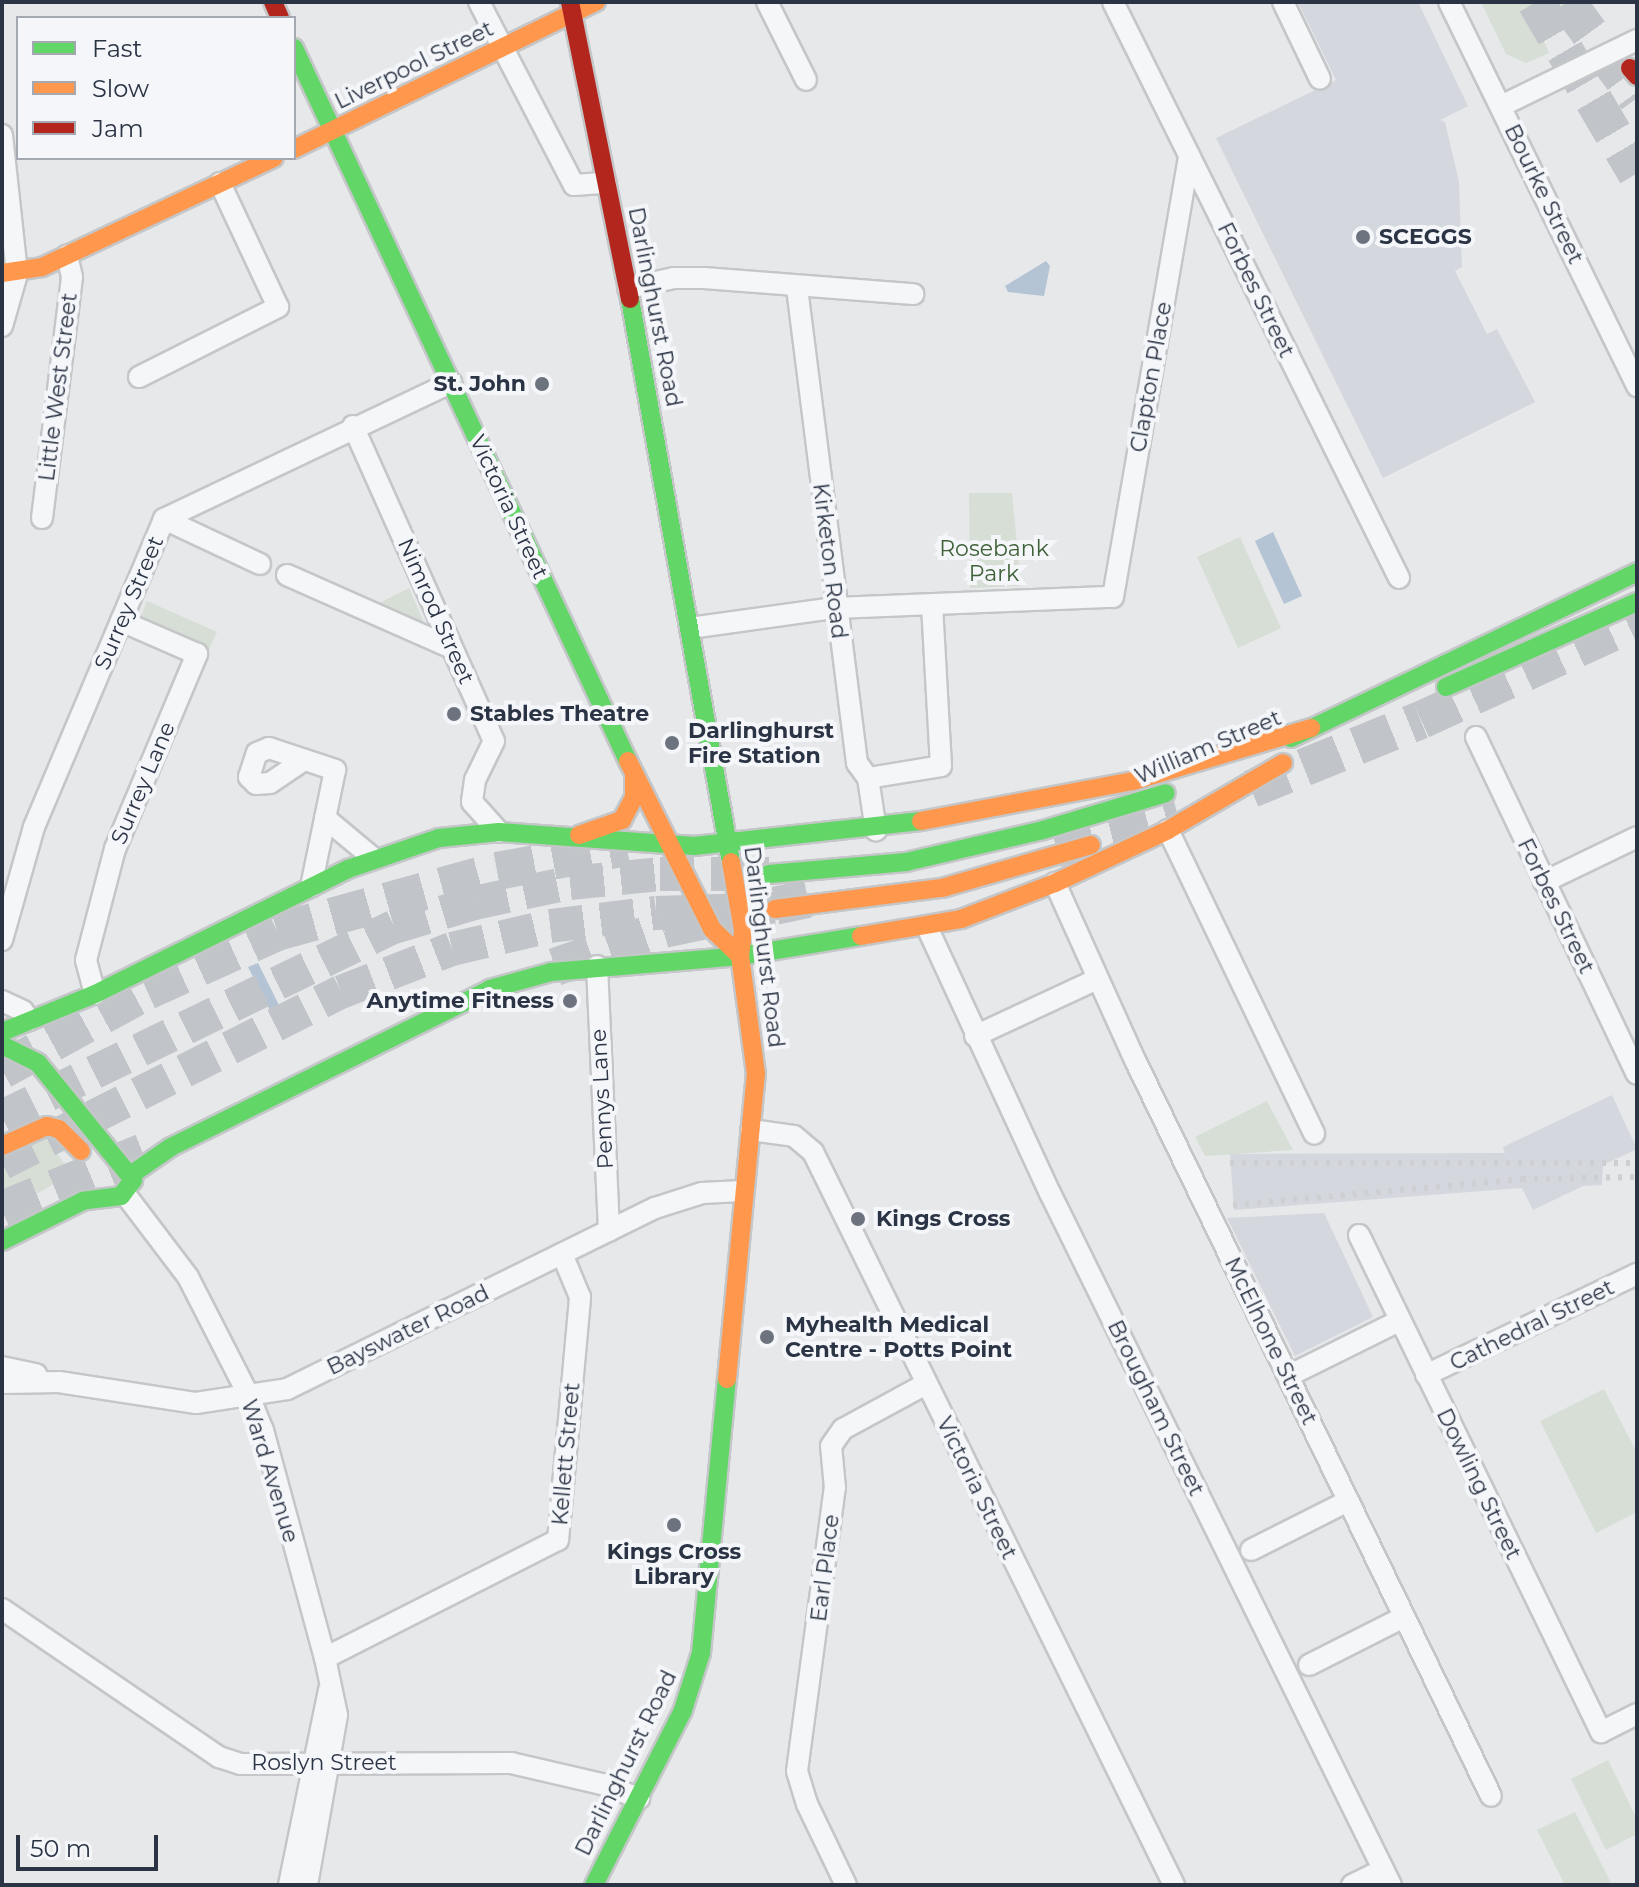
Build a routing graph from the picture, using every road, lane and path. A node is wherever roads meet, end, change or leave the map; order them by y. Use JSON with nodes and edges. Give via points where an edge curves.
{"nodes":[{"id":1,"x":479,"y":2,"type":"edge"},
{"id":2,"x":596,"y":2,"type":"edge"},
{"id":3,"x":767,"y":2,"type":"edge"},
{"id":4,"x":1113,"y":2,"type":"edge"},
{"id":5,"x":1283,"y":2,"type":"edge"},
{"id":6,"x":1449,"y":2,"type":"edge"},
{"id":7,"x":572,"y":8,"type":"edge"},
{"id":8,"x":1637,"y":40,"type":"edge"},
{"id":9,"x":503,"y":49,"type":"junction"},
{"id":10,"x":296,"y":52,"type":"edge"},
{"id":11,"x":1320,"y":79,"type":"dead end"},
{"id":12,"x":806,"y":80,"type":"dead end"},
{"id":13,"x":1501,"y":106,"type":"junction"},
{"id":14,"x":332,"y":131,"type":"junction"},
{"id":15,"x":2,"y":135,"type":"edge"},
{"id":16,"x":296,"y":148,"type":"edge"},
{"id":17,"x":1189,"y":156,"type":"junction"},
{"id":18,"x":270,"y":160,"type":"edge"},
{"id":19,"x":220,"y":183,"type":"junction"},
{"id":20,"x":606,"y":183,"type":"junction"},
{"id":21,"x":67,"y":256,"type":"junction"},
{"id":22,"x":9,"y":274,"type":"edge"},
{"id":23,"x":628,"y":288,"type":"junction"},
{"id":24,"x":797,"y":288,"type":"junction"},
{"id":25,"x":913,"y":294,"type":"dead end"},
{"id":26,"x":2,"y":326,"type":"edge"},
{"id":27,"x":139,"y":377,"type":"dead end"},
{"id":28,"x":451,"y":383,"type":"junction"},
{"id":29,"x":1637,"y":386,"type":"edge"},
{"id":30,"x":353,"y":426,"type":"junction"},
{"id":31,"x":42,"y":518,"type":"dead end"},
{"id":32,"x":164,"y":519,"type":"junction"},
{"id":33,"x":260,"y":564,"type":"dead end"},
{"id":34,"x":1634,"y":574,"type":"edge"},
{"id":35,"x":287,"y":575,"type":"dead end"},
{"id":36,"x":1399,"y":578,"type":"dead end"},
{"id":37,"x":1637,"y":602,"type":"edge"},
{"id":38,"x":932,"y":605,"type":"junction"},
{"id":39,"x":835,"y":608,"type":"junction"},
{"id":40,"x":121,"y":621,"type":"junction"},
{"id":41,"x":690,"y":628,"type":"junction"},
{"id":42,"x":452,"y":648,"type":"junction"},
{"id":43,"x":1429,"y":695,"type":"dead end"},
{"id":44,"x":1311,"y":728,"type":"junction"},
{"id":45,"x":1476,"y":737,"type":"dead end"},
{"id":46,"x":1335,"y":740,"type":"dead end"},
{"id":47,"x":304,"y":760,"type":"dead end"},
{"id":48,"x":1283,"y":763,"type":"junction"},
{"id":49,"x":634,"y":772,"type":"junction"},
{"id":50,"x":868,"y":778,"type":"junction"},
{"id":51,"x":325,"y":818,"type":"junction"},
{"id":52,"x":876,"y":830,"type":"junction"},
{"id":53,"x":1168,"y":830,"type":"junction"},
{"id":54,"x":499,"y":832,"type":"junction"},
{"id":55,"x":569,"y":837,"type":"junction"},
{"id":56,"x":1637,"y":837,"type":"edge"},
{"id":57,"x":667,"y":844,"type":"junction"},
{"id":58,"x":704,"y":845,"type":"junction"},
{"id":59,"x":727,"y":845,"type":"junction"},
{"id":60,"x":373,"y":858,"type":"junction"},
{"id":61,"x":769,"y":874,"type":"tunnel mouth"},
{"id":62,"x":1544,"y":882,"type":"junction"},
{"id":63,"x":1055,"y":883,"type":"junction"},
{"id":64,"x":311,"y":887,"type":"junction"},
{"id":65,"x":775,"y":909,"type":"tunnel mouth"},
{"id":66,"x":927,"y":927,"type":"junction"},
{"id":67,"x":2,"y":940,"type":"edge"},
{"id":68,"x":732,"y":950,"type":"junction"},
{"id":69,"x":597,"y":966,"type":"junction"},
{"id":70,"x":1097,"y":979,"type":"junction"},
{"id":71,"x":95,"y":994,"type":"junction"},
{"id":72,"x":2,"y":1001,"type":"edge"},
{"id":73,"x":29,"y":1020,"type":"junction"},
{"id":74,"x":2,"y":1032,"type":"edge"},
{"id":75,"x":975,"y":1036,"type":"junction"},
{"id":76,"x":8,"y":1047,"type":"edge"},
{"id":77,"x":43,"y":1070,"type":"junction"},
{"id":78,"x":1637,"y":1074,"type":"edge"},
{"id":79,"x":751,"y":1130,"type":"junction"},
{"id":80,"x":1314,"y":1134,"type":"dead end"},
{"id":81,"x":2,"y":1146,"type":"edge"},
{"id":82,"x":81,"y":1151,"type":"junction"},
{"id":83,"x":101,"y":1175,"type":"junction"},
{"id":84,"x":129,"y":1184,"type":"junction"},
{"id":85,"x":742,"y":1191,"type":"junction"},
{"id":86,"x":609,"y":1231,"type":"junction"},
{"id":87,"x":1359,"y":1235,"type":"dead end"},
{"id":88,"x":2,"y":1241,"type":"edge"},
{"id":89,"x":562,"y":1254,"type":"junction"},
{"id":90,"x":1637,"y":1274,"type":"edge"},
{"id":91,"x":1399,"y":1321,"type":"junction"},
{"id":92,"x":2,"y":1367,"type":"edge"},
{"id":93,"x":1426,"y":1375,"type":"junction"},
{"id":94,"x":1288,"y":1376,"type":"junction"},
{"id":95,"x":59,"y":1382,"type":"junction"},
{"id":96,"x":2,"y":1383,"type":"edge"},
{"id":97,"x":926,"y":1384,"type":"junction"},
{"id":98,"x":249,"y":1396,"type":"junction"},
{"id":99,"x":1348,"y":1501,"type":"junction"},
{"id":100,"x":1251,"y":1550,"type":"dead end"},
{"id":101,"x":2,"y":1609,"type":"edge"},
{"id":102,"x":1404,"y":1617,"type":"junction"},
{"id":103,"x":325,"y":1658,"type":"junction"},
{"id":104,"x":1309,"y":1665,"type":"dead end"},
{"id":105,"x":1637,"y":1714,"type":"edge"},
{"id":106,"x":323,"y":1765,"type":"junction"},
{"id":107,"x":1491,"y":1796,"type":"dead end"},
{"id":108,"x":639,"y":1798,"type":"junction"},
{"id":109,"x":1387,"y":1877,"type":"edge"},
{"id":110,"x":289,"y":1885,"type":"edge"},
{"id":111,"x":307,"y":1885,"type":"edge"},
{"id":112,"x":594,"y":1885,"type":"edge"},
{"id":113,"x":846,"y":1885,"type":"edge"},
{"id":114,"x":1174,"y":1885,"type":"edge"},
{"id":115,"x":1352,"y":1885,"type":"edge"}],
"edges":[{"from":1,"to":9,"type":"street"},
{"from":2,"to":7,"type":"main road","name":"Liverpool Street"},
{"from":3,"to":12,"type":"street"},
{"from":4,"to":17,"type":"street","name":"Forbes Street"},
{"from":5,"to":11,"type":"street"},
{"from":6,"to":13,"type":"street","name":"Bourke Street"},
{"from":7,"to":9,"type":"main road","name":"Liverpool Street"},
{"from":7,"to":20,"type":"main road","name":"Darlinghurst Road"},
{"from":8,"to":13,"type":"street"},
{"from":9,"to":14,"type":"main road","name":"Liverpool Street"},
{"from":9,"to":20,"type":"street","via":[[574,185]]},
{"from":10,"to":14,"type":"main road","name":"Victoria Street"},
{"from":13,"to":29,"type":"street","name":"Bourke Street"},
{"from":14,"to":16,"type":"main road","name":"Liverpool Street"},
{"from":14,"to":28,"type":"main road","name":"Victoria Street"},
{"from":15,"to":22,"type":"street","via":[[12,213]]},
{"from":17,"to":36,"type":"street","name":"Forbes Street"},
{"from":17,"to":38,"type":"street","name":"Clapton Place","via":[[1113,597]]},
{"from":18,"to":19,"type":"main road"},
{"from":19,"to":21,"type":"main road"},
{"from":19,"to":27,"type":"street","via":[[278,307]]},
{"from":20,"to":23,"type":"main road","name":"Darlinghurst Road"},
{"from":21,"to":22,"type":"main road"},
{"from":21,"to":31,"type":"street","name":"Little West Street","via":[[72,277]]},
{"from":22,"to":26,"type":"street"},
{"from":23,"to":24,"type":"street","via":[[674,278]]},
{"from":23,"to":41,"type":"main road","name":"Darlinghurst Road"},
{"from":24,"to":25,"type":"street"},
{"from":24,"to":39,"type":"street","name":"Kirketon Road"},
{"from":28,"to":30,"type":"street","name":"Surrey Street"},
{"from":28,"to":49,"type":"main road","name":"Victoria Street"},
{"from":30,"to":32,"type":"street","name":"Surrey Street"},
{"from":30,"to":42,"type":"street","name":"Nimrod Street"},
{"from":32,"to":33,"type":"street"},
{"from":32,"to":40,"type":"street","name":"Surrey Street"},
{"from":34,"to":44,"type":"main road","name":"William Street"},
{"from":35,"to":42,"type":"street"},
{"from":37,"to":43,"type":"main road"},
{"from":38,"to":39,"type":"street"},
{"from":38,"to":50,"type":"street","via":[[941,766]]},
{"from":39,"to":41,"type":"street"},
{"from":39,"to":50,"type":"street","name":"Kirketon Road","via":[[857,763]]},
{"from":40,"to":67,"type":"street","name":"Surrey Street","via":[[34,827]]},
{"from":40,"to":71,"type":"street","name":"Surrey Lane","via":[[197,654],[115,849],[86,960]]},
{"from":41,"to":59,"type":"main road","name":"Darlinghurst Road"},
{"from":42,"to":54,"type":"street","name":"Nimrod Street","via":[[494,743],[475,780],[472,802]]},
{"from":44,"to":52,"type":"main road","via":[[1133,781]]},
{"from":44,"to":61,"type":"main road","name":"William Street","via":[[1182,787],[1043,830],[906,862]]},
{"from":45,"to":62,"type":"street","name":"Forbes Street"},
{"from":46,"to":48,"type":"main road","name":"William Street"},
{"from":47,"to":51,"type":"street","via":[[335,770]]},
{"from":48,"to":53,"type":"main road"},
{"from":48,"to":65,"type":"main road","name":"William Street","via":[[1118,836],[1021,868],[887,898]]},
{"from":49,"to":55,"type":"main road","via":[[634,797],[622,820]]},
{"from":49,"to":57,"type":"main road","name":"Victoria Street"},
{"from":50,"to":52,"type":"street","name":"Kirketon Road"},
{"from":51,"to":60,"type":"street"},
{"from":51,"to":64,"type":"street"},
{"from":52,"to":59,"type":"main road"},
{"from":53,"to":63,"type":"main road"},
{"from":53,"to":80,"type":"street"},
{"from":54,"to":55,"type":"main road"},
{"from":54,"to":60,"type":"main road","via":[[439,838]]},
{"from":55,"to":57,"type":"main road"},
{"from":56,"to":62,"type":"street"},
{"from":57,"to":58,"type":"main road"},
{"from":57,"to":68,"type":"main road","name":"Victoria Street"},
{"from":58,"to":59,"type":"main road"},
{"from":58,"to":68,"type":"main road","via":[[697,878]]},
{"from":59,"to":68,"type":"main road","name":"Darlinghurst Road","via":[[743,930]]},
{"from":60,"to":64,"type":"main road"},
{"from":62,"to":78,"type":"street","name":"Forbes Street"},
{"from":63,"to":66,"type":"main road"},
{"from":63,"to":70,"type":"street","name":"McElhone Street"},
{"from":64,"to":71,"type":"main road"},
{"from":66,"to":68,"type":"main road"},
{"from":66,"to":75,"type":"street","name":"Brougham Street"},
{"from":68,"to":69,"type":"main road"},
{"from":68,"to":79,"type":"main road","name":"Darlinghurst Road","via":[[754,1050]]},
{"from":69,"to":84,"type":"main road","via":[[523,978],[462,1000],[171,1147]]},
{"from":69,"to":86,"type":"street","name":"Pennys Lane"},
{"from":70,"to":75,"type":"street"},
{"from":70,"to":94,"type":"street","name":"McElhone Street"},
{"from":71,"to":73,"type":"main road"},
{"from":72,"to":73,"type":"street"},
{"from":73,"to":74,"type":"main road"},
{"from":73,"to":76,"type":"main road"},
{"from":73,"to":77,"type":"main road"},
{"from":75,"to":109,"type":"street","name":"Brougham Street"},
{"from":76,"to":77,"type":"main road"},
{"from":76,"to":82,"type":"main road"},
{"from":77,"to":83,"type":"main road"},
{"from":79,"to":85,"type":"main road","name":"Darlinghurst Road"},
{"from":79,"to":97,"type":"street","name":"Victoria Street","via":[[794,1136],[813,1152]]},
{"from":81,"to":82,"type":"main road","via":[[47,1126],[59,1129]]},
{"from":82,"to":83,"type":"main road"},
{"from":83,"to":84,"type":"main road"},
{"from":83,"to":84,"type":"main road"},
{"from":83,"to":88,"type":"main road"},
{"from":84,"to":98,"type":"street","name":"Ward Avenue","via":[[188,1277]]},
{"from":85,"to":86,"type":"street","name":"Bayswater Road","via":[[690,1196]]},
{"from":85,"to":108,"type":"main road","name":"Darlinghurst Road","via":[[701,1653],[689,1696]]},
{"from":86,"to":89,"type":"street","name":"Bayswater Road"},
{"from":87,"to":91,"type":"street","name":"Dowling Street"},
{"from":89,"to":98,"type":"street","name":"Bayswater Road","via":[[287,1389]]},
{"from":89,"to":103,"type":"street","name":"Kellett Street","via":[[580,1297],[558,1540]]},
{"from":90,"to":93,"type":"street","name":"Cathedral Street"},
{"from":91,"to":93,"type":"street","name":"Dowling Street"},
{"from":91,"to":94,"type":"street"},
{"from":92,"to":95,"type":"street","name":"Bayswater Road"},
{"from":93,"to":105,"type":"street","name":"Dowling Street","via":[[1601,1732]]},
{"from":94,"to":99,"type":"street","name":"McElhone Street"},
{"from":95,"to":96,"type":"street","name":"Bayswater Road"},
{"from":95,"to":98,"type":"street","name":"Bayswater Road","via":[[185,1403]]},
{"from":97,"to":113,"type":"street","name":"Earl Place","via":[[843,1429],[831,1446],[835,1488],[798,1760],[807,1804]]},
{"from":97,"to":114,"type":"street","name":"Victoria Street"},
{"from":98,"to":103,"type":"street","name":"Ward Avenue"},
{"from":99,"to":100,"type":"street"},
{"from":99,"to":102,"type":"street","name":"McElhone Street"},
{"from":101,"to":106,"type":"street","name":"Roslyn Street","via":[[219,1757],[240,1764]]},
{"from":102,"to":104,"type":"street"},
{"from":102,"to":107,"type":"street","name":"McElhone Street"},
{"from":103,"to":106,"type":"street","name":"Ward Avenue","via":[[337,1715]]},
{"from":106,"to":108,"type":"street","name":"Roslyn Street","via":[[511,1763]]},
{"from":106,"to":110,"type":"street","name":"Ward Avenue"},
{"from":106,"to":111,"type":"street","name":"Ward Avenue"},
{"from":108,"to":112,"type":"main road","name":"Darlinghurst Road"},
{"from":109,"to":115,"type":"street"}]}
